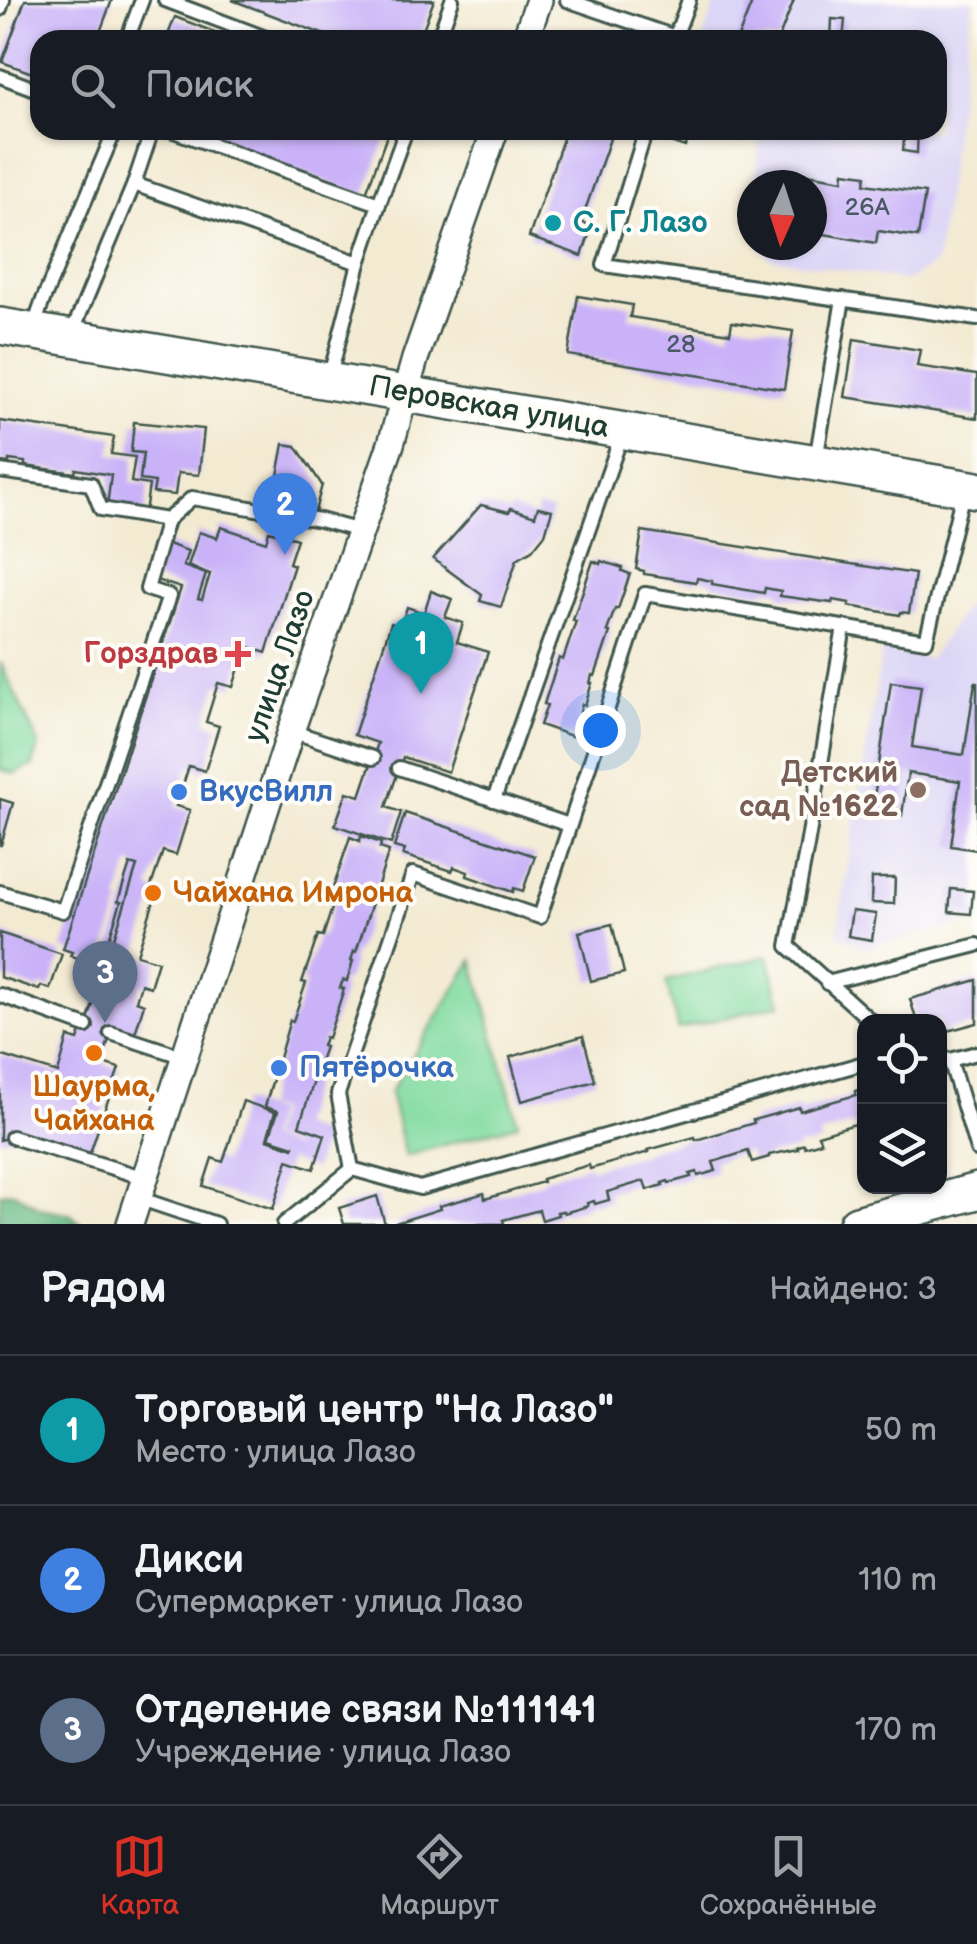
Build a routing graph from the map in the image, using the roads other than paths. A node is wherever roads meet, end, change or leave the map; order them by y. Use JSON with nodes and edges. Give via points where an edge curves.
{"nodes":[{"id":1,"x":4,"y":0,"type":"edge"},
{"id":2,"x":142,"y":0,"type":"edge"},
{"id":3,"x":165,"y":0,"type":"edge"},
{"id":4,"x":452,"y":0,"type":"edge"},
{"id":5,"x":539,"y":0,"type":"edge"},
{"id":6,"x":567,"y":0,"type":"edge"},
{"id":7,"x":690,"y":0,"type":"edge"},
{"id":8,"x":0,"y":9,"type":"edge"},
{"id":9,"x":131,"y":30,"type":"edge"},
{"id":10,"x":244,"y":30,"type":"edge"},
{"id":11,"x":442,"y":30,"type":"edge"},
{"id":12,"x":529,"y":30,"type":"edge"},
{"id":13,"x":651,"y":30,"type":"edge"},
{"id":14,"x":677,"y":30,"type":"edge"},
{"id":15,"x":0,"y":76,"type":"edge"},
{"id":16,"x":30,"y":87,"type":"edge"},
{"id":17,"x":112,"y":140,"type":"edge"},
{"id":18,"x":149,"y":140,"type":"edge"},
{"id":19,"x":198,"y":140,"type":"edge"},
{"id":20,"x":402,"y":140,"type":"edge"},
{"id":21,"x":492,"y":140,"type":"edge"},
{"id":22,"x":643,"y":140,"type":"edge"},
{"id":23,"x":134,"y":184,"type":"junction"},
{"id":24,"x":379,"y":204,"type":"junction"},
{"id":25,"x":360,"y":264,"type":"junction"},
{"id":26,"x":843,"y":299,"type":"junction"},
{"id":27,"x":977,"y":319,"type":"edge"},
{"id":28,"x":16,"y":329,"type":"edge"},
{"id":29,"x":70,"y":337,"type":"junction"},
{"id":30,"x":328,"y":380,"type":"junction"},
{"id":31,"x":405,"y":393,"type":"junction"},
{"id":32,"x":624,"y":430,"type":"junction"},
{"id":33,"x":816,"y":462,"type":"junction"},
{"id":34,"x":0,"y":471,"type":"edge"},
{"id":35,"x":970,"y":489,"type":"edge"},
{"id":36,"x":167,"y":520,"type":"junction"},
{"id":37,"x":360,"y":531,"type":"junction"},
{"id":38,"x":844,"y":627,"type":"junction"},
{"id":39,"x":291,"y":731,"type":"junction"},
{"id":40,"x":372,"y":758,"type":"dead end"},
{"id":41,"x":399,"y":768,"type":"dead end"},
{"id":42,"x":494,"y":800,"type":"junction"},
{"id":43,"x":569,"y":824,"type":"junction"},
{"id":44,"x":0,"y":892,"type":"edge"},
{"id":45,"x":977,"y":945,"type":"edge"},
{"id":46,"x":828,"y":983,"type":"junction"},
{"id":47,"x":0,"y":996,"type":"edge"},
{"id":48,"x":863,"y":1014,"type":"edge"},
{"id":49,"x":86,"y":1026,"type":"dead end"},
{"id":50,"x":111,"y":1034,"type":"dead end"},
{"id":51,"x":977,"y":1052,"type":"edge"},
{"id":52,"x":184,"y":1057,"type":"junction"},
{"id":53,"x":947,"y":1058,"type":"edge"},
{"id":54,"x":857,"y":1065,"type":"edge"},
{"id":55,"x":947,"y":1067,"type":"edge"},
{"id":56,"x":12,"y":1137,"type":"dead end"},
{"id":57,"x":977,"y":1150,"type":"edge"},
{"id":58,"x":352,"y":1169,"type":"junction"},
{"id":59,"x":142,"y":1188,"type":"junction"},
{"id":60,"x":977,"y":1191,"type":"edge"},
{"id":61,"x":130,"y":1224,"type":"edge"},
{"id":62,"x":216,"y":1224,"type":"edge"},
{"id":63,"x":284,"y":1224,"type":"edge"},
{"id":64,"x":857,"y":1224,"type":"edge"}],
"edges":[{"from":1,"to":8,"type":"lane"},
{"from":2,"to":9,"type":"lane"},
{"from":3,"to":10,"type":"lane"},
{"from":4,"to":11,"type":"lane"},
{"from":5,"to":12,"type":"street"},
{"from":6,"to":13,"type":"lane"},
{"from":7,"to":14,"type":"lane"},
{"from":15,"to":16,"type":"lane"},
{"from":17,"to":28,"type":"lane","via":[[43,300]]},
{"from":18,"to":23,"type":"lane"},
{"from":19,"to":24,"type":"lane"},
{"from":20,"to":24,"type":"lane"},
{"from":21,"to":31,"type":"street","name":"улица Лазо"},
{"from":22,"to":26,"type":"lane","via":[[604,265]]},
{"from":23,"to":25,"type":"lane"},
{"from":23,"to":29,"type":"lane"},
{"from":24,"to":25,"type":"lane"},
{"from":25,"to":30,"type":"lane"},
{"from":26,"to":27,"type":"lane"},
{"from":26,"to":33,"type":"lane"},
{"from":28,"to":29,"type":"main road","name":"Перовская улица"},
{"from":29,"to":30,"type":"main road","name":"Перовская улица"},
{"from":30,"to":31,"type":"main road","name":"Перовская улица"},
{"from":31,"to":32,"type":"main road","name":"Перовская улица"},
{"from":31,"to":37,"type":"street","name":"улица Лазо"},
{"from":32,"to":33,"type":"main road","name":"Перовская улица"},
{"from":32,"to":42,"type":"lane"},
{"from":33,"to":35,"type":"main road","name":"Перовская улица"},
{"from":34,"to":36,"type":"lane","via":[[92,484],[101,509]]},
{"from":35,"to":38,"type":"lane","via":[[926,640]]},
{"from":36,"to":37,"type":"lane","via":[[192,498]]},
{"from":36,"to":44,"type":"lane","via":[[147,589],[169,596],[63,912]]},
{"from":37,"to":39,"type":"street","name":"улица Лазо"},
{"from":38,"to":43,"type":"lane","via":[[646,594]]},
{"from":38,"to":46,"type":"lane","via":[[788,946]]},
{"from":39,"to":40,"type":"lane"},
{"from":39,"to":52,"type":"street","name":"улица Лазо"},
{"from":41,"to":42,"type":"lane"},
{"from":42,"to":43,"type":"lane"},
{"from":43,"to":58,"type":"lane","via":[[540,917],[413,874],[338,1094]]},
{"from":45,"to":46,"type":"lane"},
{"from":46,"to":48,"type":"lane"},
{"from":47,"to":49,"type":"lane"},
{"from":50,"to":52,"type":"lane"},
{"from":51,"to":53,"type":"lane"},
{"from":52,"to":59,"type":"street","name":"улица Лазо"},
{"from":54,"to":58,"type":"lane","via":[[420,1188]]},
{"from":55,"to":57,"type":"lane"},
{"from":56,"to":59,"type":"lane"},
{"from":58,"to":63,"type":"lane"},
{"from":59,"to":61,"type":"street","name":"улица Лазо"},
{"from":59,"to":62,"type":"lane"},
{"from":60,"to":64,"type":"main road"}]}
